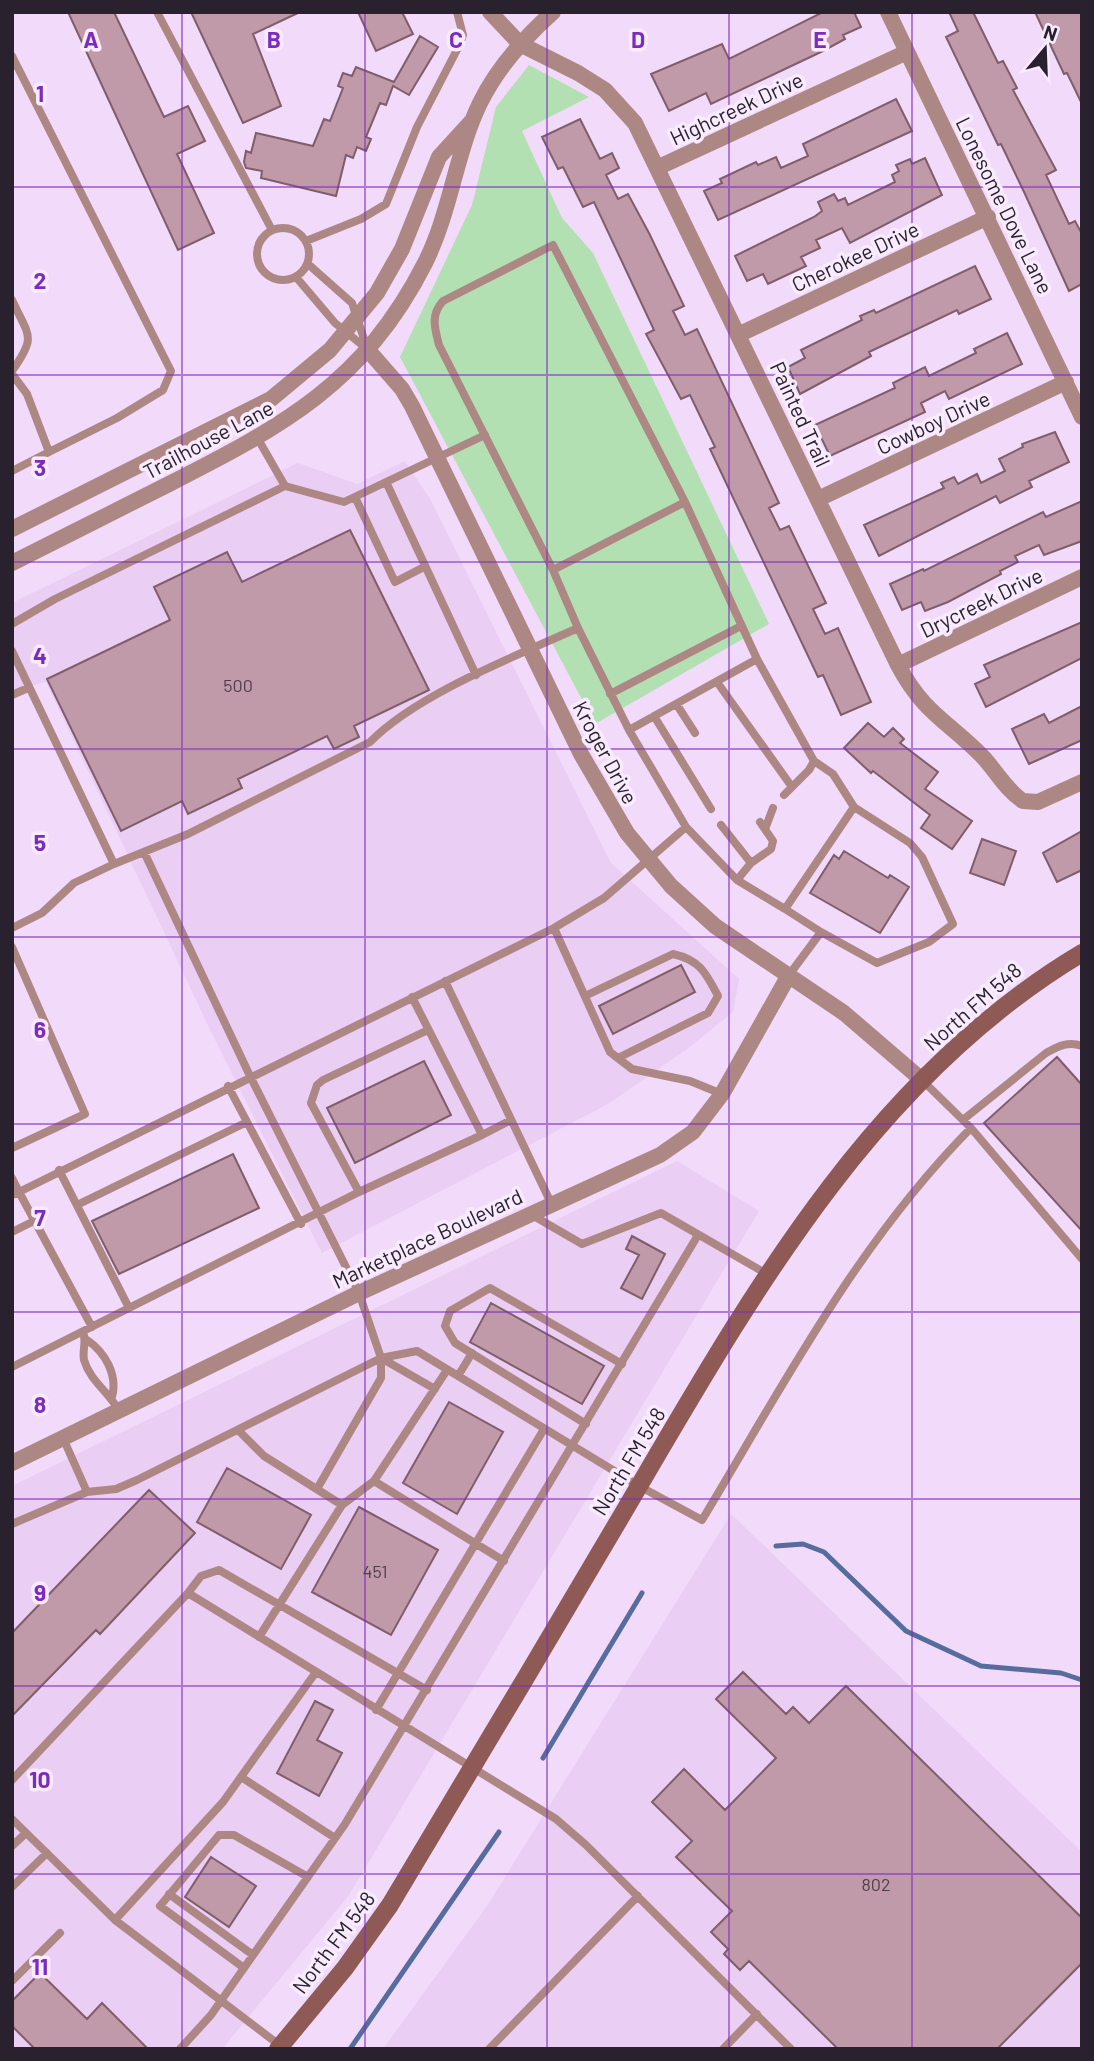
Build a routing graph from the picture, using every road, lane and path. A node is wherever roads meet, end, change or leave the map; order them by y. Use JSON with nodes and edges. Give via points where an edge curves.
{"nodes":[{"id":1,"x":157,"y":12,"type":"edge"},
{"id":2,"x":457,"y":12,"type":"edge"},
{"id":3,"x":490,"y":12,"type":"edge"},
{"id":4,"x":553,"y":12,"type":"edge"},
{"id":5,"x":888,"y":12,"type":"edge"},
{"id":6,"x":520,"y":44,"type":"junction"},
{"id":7,"x":907,"y":52,"type":"junction"},
{"id":8,"x":12,"y":56,"type":"edge"},
{"id":9,"x":472,"y":120,"type":"junction"},
{"id":10,"x":659,"y":167,"type":"junction"},
{"id":11,"x":988,"y":217,"type":"junction"},
{"id":12,"x":272,"y":230,"type":"junction"},
{"id":13,"x":306,"y":241,"type":"junction"},
{"id":14,"x":307,"y":264,"type":"junction"},
{"id":15,"x":296,"y":277,"type":"junction"},
{"id":16,"x":12,"y":300,"type":"edge"},
{"id":17,"x":358,"y":316,"type":"junction"},
{"id":18,"x":346,"y":331,"type":"junction"},
{"id":19,"x":740,"y":334,"type":"junction"},
{"id":20,"x":368,"y":350,"type":"junction"},
{"id":21,"x":12,"y":373,"type":"edge"},
{"id":22,"x":1066,"y":382,"type":"junction"},
{"id":23,"x":1082,"y":417,"type":"edge"},
{"id":24,"x":485,"y":435,"type":"junction"},
{"id":25,"x":258,"y":439,"type":"junction"},
{"id":26,"x":49,"y":452,"type":"junction"},
{"id":27,"x":437,"y":458,"type":"junction"},
{"id":28,"x":12,"y":471,"type":"edge"},
{"id":29,"x":387,"y":484,"type":"junction"},
{"id":30,"x":285,"y":486,"type":"junction"},
{"id":31,"x":355,"y":497,"type":"junction"},
{"id":32,"x":818,"y":499,"type":"junction"},
{"id":33,"x":685,"y":502,"type":"junction"},
{"id":34,"x":12,"y":529,"type":"edge"},
{"id":35,"x":12,"y":563,"type":"edge"},
{"id":36,"x":424,"y":567,"type":"junction"},
{"id":37,"x":553,"y":570,"type":"junction"},
{"id":38,"x":1082,"y":577,"type":"edge"},
{"id":39,"x":12,"y":624,"type":"edge"},
{"id":40,"x":741,"y":626,"type":"junction"},
{"id":41,"x":578,"y":628,"type":"junction"},
{"id":42,"x":530,"y":650,"type":"junction"},
{"id":43,"x":12,"y":651,"type":"edge"},
{"id":44,"x":757,"y":660,"type":"junction"},
{"id":45,"x":898,"y":666,"type":"junction"},
{"id":46,"x":476,"y":675,"type":"junction"},
{"id":47,"x":717,"y":681,"type":"junction"},
{"id":48,"x":28,"y":688,"type":"junction"},
{"id":49,"x":610,"y":694,"type":"junction"},
{"id":50,"x":12,"y":695,"type":"edge"},
{"id":51,"x":677,"y":705,"type":"junction"},
{"id":52,"x":654,"y":716,"type":"junction"},
{"id":53,"x":629,"y":730,"type":"junction"},
{"id":54,"x":695,"y":733,"type":"dead end"},
{"id":55,"x":814,"y":761,"type":"junction"},
{"id":56,"x":1082,"y":782,"type":"edge"},
{"id":57,"x":792,"y":787,"type":"junction"},
{"id":58,"x":784,"y":795,"type":"dead end"},
{"id":59,"x":855,"y":807,"type":"junction"},
{"id":60,"x":773,"y":808,"type":"dead end"},
{"id":61,"x":711,"y":809,"type":"dead end"},
{"id":62,"x":721,"y":825,"type":"dead end"},
{"id":63,"x":686,"y":827,"type":"junction"},
{"id":64,"x":144,"y":852,"type":"junction"},
{"id":65,"x":647,"y":859,"type":"junction"},
{"id":66,"x":751,"y":863,"type":"junction"},
{"id":67,"x":114,"y":864,"type":"junction"},
{"id":68,"x":737,"y":880,"type":"junction"},
{"id":69,"x":785,"y":909,"type":"junction"},
{"id":70,"x":12,"y":928,"type":"edge"},
{"id":71,"x":554,"y":928,"type":"junction"},
{"id":72,"x":821,"y":932,"type":"junction"},
{"id":73,"x":12,"y":947,"type":"edge"},
{"id":74,"x":1082,"y":953,"type":"edge"},
{"id":75,"x":789,"y":975,"type":"junction"},
{"id":76,"x":445,"y":981,"type":"junction"},
{"id":77,"x":585,"y":996,"type":"junction"},
{"id":78,"x":412,"y":997,"type":"junction"},
{"id":79,"x":428,"y":1030,"type":"junction"},
{"id":80,"x":1082,"y":1046,"type":"edge"},
{"id":81,"x":618,"y":1058,"type":"junction"},
{"id":82,"x":250,"y":1076,"type":"junction"},
{"id":83,"x":922,"y":1080,"type":"junction"},
{"id":84,"x":228,"y":1086,"type":"junction"},
{"id":85,"x":722,"y":1094,"type":"junction"},
{"id":86,"x":511,"y":1119,"type":"junction"},
{"id":87,"x":964,"y":1119,"type":"junction"},
{"id":88,"x":247,"y":1122,"type":"junction"},
{"id":89,"x":971,"y":1128,"type":"junction"},
{"id":90,"x":482,"y":1135,"type":"junction"},
{"id":91,"x":12,"y":1148,"type":"edge"},
{"id":92,"x":59,"y":1170,"type":"junction"},
{"id":93,"x":12,"y":1178,"type":"edge"},
{"id":94,"x":359,"y":1192,"type":"junction"},
{"id":95,"x":16,"y":1194,"type":"edge"},
{"id":96,"x":551,"y":1203,"type":"junction"},
{"id":97,"x":77,"y":1205,"type":"junction"},
{"id":98,"x":530,"y":1214,"type":"junction"},
{"id":99,"x":319,"y":1215,"type":"junction"},
{"id":100,"x":34,"y":1221,"type":"junction"},
{"id":101,"x":301,"y":1224,"type":"junction"},
{"id":102,"x":12,"y":1232,"type":"edge"},
{"id":103,"x":698,"y":1235,"type":"junction"},
{"id":104,"x":1082,"y":1259,"type":"edge"},
{"id":105,"x":767,"y":1274,"type":"junction"},
{"id":106,"x":359,"y":1293,"type":"junction"},
{"id":107,"x":130,"y":1308,"type":"junction"},
{"id":108,"x":87,"y":1333,"type":"junction"},
{"id":109,"x":472,"y":1353,"type":"junction"},
{"id":110,"x":382,"y":1358,"type":"junction"},
{"id":111,"x":622,"y":1364,"type":"junction"},
{"id":112,"x":12,"y":1367,"type":"edge"},
{"id":113,"x":447,"y":1370,"type":"junction"},
{"id":114,"x":458,"y":1376,"type":"junction"},
{"id":115,"x":435,"y":1389,"type":"junction"},
{"id":116,"x":115,"y":1404,"type":"junction"},
{"id":117,"x":586,"y":1424,"type":"junction"},
{"id":118,"x":544,"y":1429,"type":"junction"},
{"id":119,"x":238,"y":1430,"type":"junction"},
{"id":120,"x":63,"y":1438,"type":"junction"},
{"id":121,"x":573,"y":1446,"type":"junction"},
{"id":122,"x":12,"y":1463,"type":"edge"},
{"id":123,"x":374,"y":1481,"type":"junction"},
{"id":124,"x":639,"y":1486,"type":"junction"},
{"id":125,"x":317,"y":1489,"type":"junction"},
{"id":126,"x":87,"y":1492,"type":"junction"},
{"id":127,"x":342,"y":1504,"type":"junction"},
{"id":128,"x":12,"y":1524,"type":"edge"},
{"id":129,"x":476,"y":1543,"type":"junction"},
{"id":130,"x":503,"y":1561,"type":"junction"},
{"id":131,"x":188,"y":1593,"type":"junction"},
{"id":132,"x":280,"y":1603,"type":"junction"},
{"id":133,"x":258,"y":1637,"type":"junction"},
{"id":134,"x":316,"y":1672,"type":"junction"},
{"id":135,"x":398,"y":1673,"type":"junction"},
{"id":136,"x":427,"y":1690,"type":"junction"},
{"id":137,"x":376,"y":1710,"type":"junction"},
{"id":138,"x":404,"y":1727,"type":"junction"},
{"id":139,"x":472,"y":1769,"type":"junction"},
{"id":140,"x":241,"y":1777,"type":"junction"},
{"id":141,"x":12,"y":1780,"type":"edge"},
{"id":142,"x":12,"y":1819,"type":"edge"},
{"id":143,"x":26,"y":1833,"type":"junction"},
{"id":144,"x":335,"y":1838,"type":"junction"},
{"id":145,"x":12,"y":1846,"type":"edge"},
{"id":146,"x":47,"y":1853,"type":"junction"},
{"id":147,"x":308,"y":1877,"type":"junction"},
{"id":148,"x":12,"y":1887,"type":"edge"},
{"id":149,"x":169,"y":1894,"type":"junction"},
{"id":150,"x":638,"y":1896,"type":"junction"},
{"id":151,"x":115,"y":1920,"type":"junction"},
{"id":152,"x":60,"y":1933,"type":"dead end"},
{"id":153,"x":253,"y":1955,"type":"junction"},
{"id":154,"x":244,"y":1968,"type":"junction"},
{"id":155,"x":12,"y":1981,"type":"edge"},
{"id":156,"x":221,"y":2001,"type":"junction"},
{"id":157,"x":757,"y":2014,"type":"junction"},
{"id":158,"x":281,"y":2048,"type":"edge"},
{"id":159,"x":180,"y":2049,"type":"edge"},
{"id":160,"x":489,"y":2049,"type":"edge"},
{"id":161,"x":723,"y":2049,"type":"edge"},
{"id":162,"x":791,"y":2049,"type":"edge"}],
"edges":[{"from":1,"to":12,"type":"lane"},
{"from":2,"to":13,"type":"lane","via":[[463,35],[460,44],[416,127],[386,204]]},
{"from":3,"to":6,"type":"street","name":"Painted Trail"},
{"from":4,"to":6,"type":"street","name":"Trailhouse Lane"},
{"from":5,"to":7,"type":"street","name":"Lonesome Dove Lane"},
{"from":6,"to":9,"type":"street","name":"Trailhouse Lane","via":[[489,86]]},
{"from":6,"to":10,"type":"street","name":"Painted Trail","via":[[578,72],[611,96],[635,123]]},
{"from":7,"to":10,"type":"street","name":"Highcreek Drive"},
{"from":7,"to":11,"type":"street","name":"Lonesome Dove Lane"},
{"from":8,"to":26,"type":"lane","via":[[171,371],[163,390]]},
{"from":9,"to":17,"type":"street","name":"Trailhouse Lane","via":[[439,157],[402,249]]},
{"from":9,"to":20,"type":"street","name":"Trailhouse Lane","via":[[454,187],[425,263]]},
{"from":10,"to":19,"type":"street","name":"Painted Trail"},
{"from":11,"to":19,"type":"street","name":"Cherokee Drive"},
{"from":11,"to":22,"type":"street","name":"Lonesome Dove Lane"},
{"from":12,"to":13,"type":"lane","via":[[289,228]]},
{"from":12,"to":15,"type":"lane","via":[[257,249],[259,265],[271,277]]},
{"from":13,"to":14,"type":"lane"},
{"from":14,"to":15,"type":"lane"},
{"from":14,"to":17,"type":"lane","via":[[352,303]]},
{"from":15,"to":18,"type":"lane"},
{"from":16,"to":21,"type":"lane","via":[[30,338]]},
{"from":17,"to":18,"type":"street","name":"Trailhouse Lane"},
{"from":17,"to":20,"type":"lane"},
{"from":18,"to":20,"type":"lane"},
{"from":18,"to":34,"type":"street","name":"Trailhouse Lane","via":[[271,399]]},
{"from":19,"to":32,"type":"street","name":"Painted Trail"},
{"from":20,"to":25,"type":"street","name":"Trailhouse Lane","via":[[318,397]]},
{"from":20,"to":27,"type":"street","name":"Kroger Drive","via":[[402,389]]},
{"from":21,"to":26,"type":"lane","via":[[27,394]]},
{"from":22,"to":23,"type":"street","name":"Lonesome Dove Lane"},
{"from":22,"to":32,"type":"street","name":"Cowboy Drive"},
{"from":24,"to":27,"type":"lane"},
{"from":24,"to":33,"type":"lane","via":[[439,345],[433,324],[436,308],[553,245]]},
{"from":24,"to":37,"type":"lane"},
{"from":25,"to":30,"type":"lane"},
{"from":25,"to":35,"type":"street","name":"Trailhouse Lane"},
{"from":26,"to":28,"type":"lane"},
{"from":27,"to":29,"type":"lane"},
{"from":27,"to":42,"type":"street","name":"Kroger Drive"},
{"from":29,"to":31,"type":"lane"},
{"from":29,"to":36,"type":"lane"},
{"from":30,"to":31,"type":"lane","via":[[344,502]]},
{"from":30,"to":39,"type":"lane"},
{"from":31,"to":36,"type":"lane","via":[[395,582]]},
{"from":32,"to":45,"type":"street","name":"Painted Trail"},
{"from":33,"to":37,"type":"lane"},
{"from":33,"to":40,"type":"lane"},
{"from":36,"to":46,"type":"lane"},
{"from":37,"to":41,"type":"lane"},
{"from":38,"to":45,"type":"street","name":"Drycreek Drive"},
{"from":40,"to":44,"type":"lane"},
{"from":40,"to":49,"type":"lane"},
{"from":41,"to":42,"type":"lane"},
{"from":41,"to":49,"type":"lane"},
{"from":42,"to":46,"type":"lane"},
{"from":42,"to":65,"type":"street","name":"Kroger Drive","via":[[597,786]]},
{"from":43,"to":48,"type":"lane"},
{"from":44,"to":47,"type":"lane"},
{"from":44,"to":55,"type":"lane"},
{"from":45,"to":56,"type":"street","name":"Painted Trail","via":[[930,711],[973,747],[1023,801],[1038,802]]},
{"from":46,"to":64,"type":"lane","via":[[387,726],[370,742]]},
{"from":47,"to":51,"type":"lane"},
{"from":47,"to":57,"type":"lane"},
{"from":48,"to":50,"type":"lane"},
{"from":48,"to":67,"type":"lane"},
{"from":49,"to":53,"type":"lane"},
{"from":51,"to":52,"type":"lane"},
{"from":51,"to":54,"type":"lane"},
{"from":52,"to":53,"type":"lane"},
{"from":52,"to":61,"type":"lane"},
{"from":53,"to":63,"type":"lane"},
{"from":55,"to":57,"type":"lane"},
{"from":55,"to":59,"type":"lane","via":[[833,774]]},
{"from":57,"to":58,"type":"lane"},
{"from":59,"to":69,"type":"lane"},
{"from":59,"to":72,"type":"lane","via":[[910,843],[922,857],[953,924],[929,942],[877,963]]},
{"from":60,"to":66,"type":"lane","via":[[763,825],[773,841],[771,849]]},
{"from":62,"to":66,"type":"lane"},
{"from":63,"to":65,"type":"lane"},
{"from":63,"to":68,"type":"lane"},
{"from":64,"to":67,"type":"lane"},
{"from":64,"to":82,"type":"lane"},
{"from":65,"to":71,"type":"lane","via":[[604,898]]},
{"from":65,"to":75,"type":"street","name":"Kroger Drive","via":[[715,926]]},
{"from":66,"to":68,"type":"lane"},
{"from":67,"to":70,"type":"lane","via":[[74,883],[42,913]]},
{"from":68,"to":69,"type":"lane"},
{"from":69,"to":72,"type":"lane"},
{"from":71,"to":76,"type":"lane"},
{"from":71,"to":77,"type":"lane"},
{"from":72,"to":75,"type":"lane"},
{"from":73,"to":91,"type":"lane","via":[[85,1114]]},
{"from":74,"to":83,"type":"main road","name":"North FM 548","via":[[1034,981]]},
{"from":75,"to":83,"type":"street","name":"Kroger Drive","via":[[844,1013]]},
{"from":75,"to":85,"type":"street","name":"Marketplace Boulevard"},
{"from":76,"to":78,"type":"lane"},
{"from":76,"to":86,"type":"lane"},
{"from":77,"to":81,"type":"lane","via":[[610,1052]]},
{"from":77,"to":81,"type":"lane","via":[[673,954],[703,967],[718,996],[708,1013]]},
{"from":78,"to":79,"type":"lane"},
{"from":78,"to":82,"type":"lane"},
{"from":79,"to":90,"type":"lane"},
{"from":79,"to":94,"type":"lane","via":[[323,1080],[313,1094],[311,1103]]},
{"from":80,"to":87,"type":"lane","via":[[1061,1045],[1046,1053]]},
{"from":81,"to":85,"type":"lane","via":[[632,1069],[690,1081]]},
{"from":82,"to":84,"type":"lane"},
{"from":82,"to":99,"type":"lane"},
{"from":83,"to":87,"type":"lane"},
{"from":83,"to":105,"type":"main road","name":"North FM 548","via":[[832,1182]]},
{"from":84,"to":88,"type":"lane"},
{"from":84,"to":92,"type":"lane"},
{"from":85,"to":96,"type":"street","name":"Marketplace Boulevard","via":[[693,1132],[660,1156]]},
{"from":86,"to":90,"type":"lane"},
{"from":86,"to":96,"type":"lane"},
{"from":87,"to":89,"type":"lane"},
{"from":88,"to":97,"type":"lane"},
{"from":88,"to":101,"type":"lane"},
{"from":89,"to":104,"type":"lane"},
{"from":89,"to":124,"type":"lane","via":[[929,1170],[846,1280],[702,1520]]},
{"from":90,"to":94,"type":"lane"},
{"from":92,"to":95,"type":"lane"},
{"from":92,"to":97,"type":"lane"},
{"from":93,"to":95,"type":"lane"},
{"from":94,"to":99,"type":"lane"},
{"from":95,"to":100,"type":"lane"},
{"from":96,"to":98,"type":"street","name":"Marketplace Boulevard"},
{"from":97,"to":107,"type":"lane"},
{"from":98,"to":103,"type":"lane","via":[[582,1244],[661,1213]]},
{"from":98,"to":106,"type":"street","name":"Marketplace Boulevard"},
{"from":99,"to":101,"type":"lane"},
{"from":99,"to":106,"type":"lane"},
{"from":100,"to":102,"type":"lane"},
{"from":100,"to":108,"type":"lane"},
{"from":101,"to":107,"type":"lane"},
{"from":103,"to":105,"type":"lane"},
{"from":103,"to":111,"type":"lane"},
{"from":105,"to":124,"type":"main road","name":"North FM 548"},
{"from":106,"to":110,"type":"lane"},
{"from":106,"to":116,"type":"street","name":"Marketplace Boulevard"},
{"from":107,"to":108,"type":"lane"},
{"from":108,"to":112,"type":"lane"},
{"from":108,"to":116,"type":"lane","via":[[116,1383]]},
{"from":108,"to":116,"type":"lane","via":[[84,1359]]},
{"from":109,"to":111,"type":"lane","via":[[456,1343],[445,1326],[450,1311],[490,1289]]},
{"from":109,"to":114,"type":"lane"},
{"from":109,"to":117,"type":"lane"},
{"from":110,"to":113,"type":"lane","via":[[417,1351]]},
{"from":110,"to":115,"type":"lane"},
{"from":110,"to":119,"type":"lane"},
{"from":110,"to":125,"type":"lane","via":[[381,1378]]},
{"from":111,"to":117,"type":"lane"},
{"from":113,"to":114,"type":"lane"},
{"from":113,"to":115,"type":"lane"},
{"from":114,"to":118,"type":"lane"},
{"from":115,"to":123,"type":"lane"},
{"from":116,"to":120,"type":"street","name":"Marketplace Boulevard"},
{"from":117,"to":121,"type":"lane"},
{"from":118,"to":121,"type":"lane"},
{"from":118,"to":129,"type":"lane"},
{"from":119,"to":125,"type":"lane","via":[[264,1456]]},
{"from":119,"to":126,"type":"lane","via":[[116,1489]]},
{"from":120,"to":122,"type":"street","name":"Marketplace Boulevard"},
{"from":120,"to":126,"type":"lane"},
{"from":121,"to":124,"type":"lane"},
{"from":121,"to":130,"type":"lane"},
{"from":123,"to":127,"type":"lane"},
{"from":123,"to":129,"type":"lane"},
{"from":124,"to":139,"type":"main road","name":"North FM 548"},
{"from":125,"to":127,"type":"lane"},
{"from":126,"to":128,"type":"lane"},
{"from":127,"to":132,"type":"lane"},
{"from":129,"to":130,"type":"lane"},
{"from":129,"to":135,"type":"lane"},
{"from":130,"to":136,"type":"lane"},
{"from":131,"to":132,"type":"lane","via":[[201,1576],[219,1570]]},
{"from":131,"to":133,"type":"lane"},
{"from":131,"to":141,"type":"lane"},
{"from":132,"to":133,"type":"lane"},
{"from":132,"to":135,"type":"lane"},
{"from":133,"to":134,"type":"lane"},
{"from":134,"to":137,"type":"lane"},
{"from":134,"to":140,"type":"lane"},
{"from":135,"to":136,"type":"lane"},
{"from":135,"to":137,"type":"lane"},
{"from":136,"to":138,"type":"lane"},
{"from":137,"to":138,"type":"lane"},
{"from":138,"to":139,"type":"lane"},
{"from":138,"to":144,"type":"lane"},
{"from":139,"to":150,"type":"lane","via":[[556,1819]]},
{"from":139,"to":158,"type":"main road","name":"North FM 548","via":[[366,1940]]},
{"from":140,"to":144,"type":"lane"},
{"from":140,"to":151,"type":"lane"},
{"from":142,"to":143,"type":"lane"},
{"from":143,"to":145,"type":"lane"},
{"from":143,"to":146,"type":"lane"},
{"from":144,"to":147,"type":"lane"},
{"from":146,"to":148,"type":"lane"},
{"from":146,"to":151,"type":"lane"},
{"from":147,"to":149,"type":"lane","via":[[234,1835],[219,1835]]},
{"from":147,"to":153,"type":"lane"},
{"from":149,"to":153,"type":"lane"},
{"from":149,"to":154,"type":"lane","via":[[160,1906]]},
{"from":150,"to":157,"type":"lane"},
{"from":150,"to":160,"type":"lane"},
{"from":151,"to":156,"type":"lane"},
{"from":152,"to":155,"type":"lane"},
{"from":153,"to":154,"type":"lane"},
{"from":154,"to":156,"type":"lane"},
{"from":156,"to":158,"type":"lane"},
{"from":156,"to":159,"type":"lane"},
{"from":157,"to":161,"type":"lane"},
{"from":157,"to":162,"type":"lane"}]}
